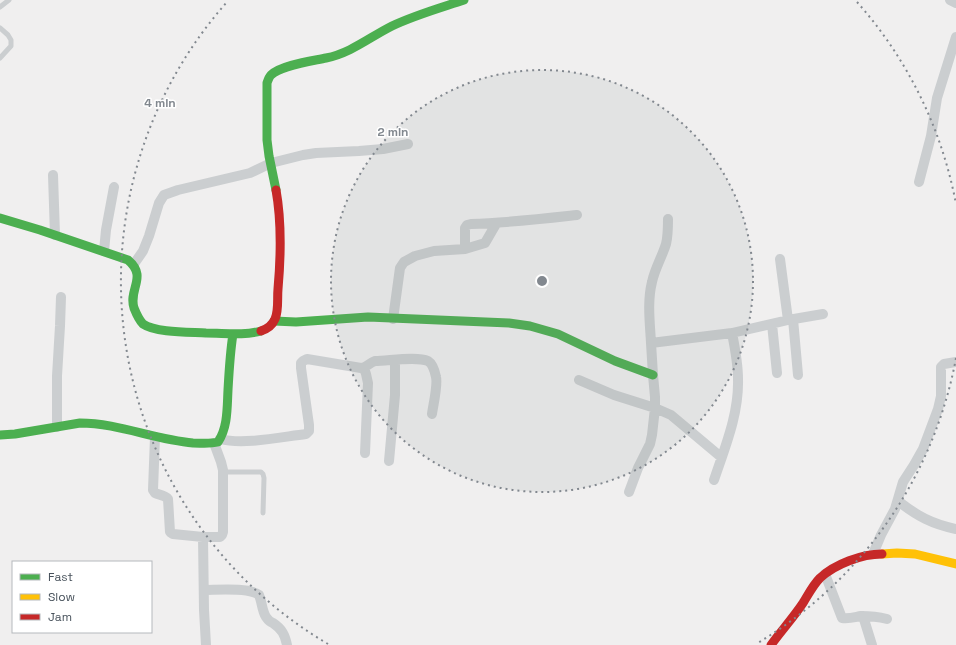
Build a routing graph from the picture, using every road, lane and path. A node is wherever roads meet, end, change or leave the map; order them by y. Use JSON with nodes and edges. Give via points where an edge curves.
{"nodes":[{"id":1,"x":9,"y":0,"type":"edge"},
{"id":2,"x":464,"y":0,"type":"edge"},
{"id":3,"x":950,"y":0,"type":"edge"},
{"id":4,"x":956,"y":3,"type":"edge"},
{"id":5,"x":0,"y":7,"type":"edge"},
{"id":6,"x":0,"y":28,"type":"edge"},
{"id":7,"x":956,"y":37,"type":"edge"},
{"id":8,"x":0,"y":58,"type":"edge"},
{"id":9,"x":408,"y":144,"type":"dead end"},
{"id":10,"x":271,"y":163,"type":"junction"},
{"id":11,"x":53,"y":175,"type":"dead end"},
{"id":12,"x":919,"y":182,"type":"dead end"},
{"id":13,"x":114,"y":187,"type":"dead end"},
{"id":14,"x":577,"y":214,"type":"dead end"},
{"id":15,"x":0,"y":218,"type":"edge"},
{"id":16,"x":668,"y":220,"type":"dead end"},
{"id":17,"x":496,"y":224,"type":"junction"},
{"id":18,"x":55,"y":235,"type":"junction"},
{"id":19,"x":465,"y":249,"type":"junction"},
{"id":20,"x":104,"y":252,"type":"junction"},
{"id":21,"x":780,"y":259,"type":"dead end"},
{"id":22,"x":134,"y":264,"type":"junction"},
{"id":23,"x":61,"y":298,"type":"dead end"},
{"id":24,"x":823,"y":314,"type":"dead end"},
{"id":25,"x":393,"y":318,"type":"junction"},
{"id":26,"x":790,"y":320,"type":"junction"},
{"id":27,"x":274,"y":321,"type":"junction"},
{"id":28,"x":772,"y":324,"type":"junction"},
{"id":29,"x":732,"y":333,"type":"junction"},
{"id":30,"x":232,"y":341,"type":"junction"},
{"id":31,"x":651,"y":343,"type":"junction"},
{"id":32,"x":395,"y":360,"type":"junction"},
{"id":33,"x":956,"y":362,"type":"edge"},
{"id":34,"x":364,"y":368,"type":"junction"},
{"id":35,"x":777,"y":373,"type":"dead end"},
{"id":36,"x":653,"y":375,"type":"junction"},
{"id":37,"x":798,"y":375,"type":"dead end"},
{"id":38,"x":579,"y":380,"type":"dead end"},
{"id":39,"x":655,"y":408,"type":"junction"},
{"id":40,"x":432,"y":414,"type":"dead end"},
{"id":41,"x":57,"y":427,"type":"junction"},
{"id":42,"x":0,"y":435,"type":"edge"},
{"id":43,"x":155,"y":437,"type":"junction"},
{"id":44,"x":217,"y":441,"type":"junction"},
{"id":45,"x":365,"y":453,"type":"dead end"},
{"id":46,"x":721,"y":457,"type":"junction"},
{"id":47,"x":389,"y":461,"type":"dead end"},
{"id":48,"x":223,"y":472,"type":"junction"},
{"id":49,"x":714,"y":480,"type":"dead end"},
{"id":50,"x":629,"y":492,"type":"dead end"},
{"id":51,"x":898,"y":501,"type":"junction"},
{"id":52,"x":263,"y":513,"type":"dead end"},
{"id":53,"x":956,"y":529,"type":"edge"},
{"id":54,"x":203,"y":537,"type":"junction"},
{"id":55,"x":873,"y":554,"type":"junction"},
{"id":56,"x":956,"y":564,"type":"edge"},
{"id":57,"x":825,"y":574,"type":"junction"},
{"id":58,"x":204,"y":590,"type":"junction"},
{"id":59,"x":863,"y":616,"type":"junction"},
{"id":60,"x":887,"y":619,"type":"dead end"},
{"id":61,"x":206,"y":645,"type":"edge"},
{"id":62,"x":287,"y":645,"type":"edge"},
{"id":63,"x":771,"y":645,"type":"edge"},
{"id":64,"x":872,"y":645,"type":"edge"}],
"edges":[{"from":1,"to":5,"type":"lane"},
{"from":2,"to":10,"type":"street","via":[[405,20],[352,50],[285,68],[270,76],[267,140]]},
{"from":3,"to":4,"type":"street"},
{"from":6,"to":8,"type":"lane","via":[[11,40],[11,46]]},
{"from":7,"to":12,"type":"street","via":[[937,98],[931,136]]},
{"from":9,"to":10,"type":"street","via":[[383,149],[316,153]]},
{"from":10,"to":22,"type":"street","via":[[250,173],[164,195],[143,251]]},
{"from":10,"to":27,"type":"street","via":[[280,220],[277,314]]},
{"from":11,"to":18,"type":"street"},
{"from":13,"to":20,"type":"street"},
{"from":14,"to":17,"type":"street"},
{"from":15,"to":18,"type":"street"},
{"from":16,"to":31,"type":"street","via":[[666,243],[651,282]]},
{"from":17,"to":19,"type":"street","via":[[485,243]]},
{"from":17,"to":19,"type":"street","via":[[467,225]]},
{"from":18,"to":20,"type":"street"},
{"from":19,"to":25,"type":"street","via":[[434,251],[404,262],[400,268]]},
{"from":20,"to":22,"type":"street"},
{"from":21,"to":26,"type":"street"},
{"from":22,"to":30,"type":"street","via":[[138,274],[132,299],[138,318],[144,324],[156,329]]},
{"from":23,"to":41,"type":"street"},
{"from":24,"to":26,"type":"street"},
{"from":25,"to":27,"type":"street"},
{"from":25,"to":36,"type":"street","via":[[508,323],[541,329]]},
{"from":26,"to":28,"type":"street"},
{"from":26,"to":37,"type":"street"},
{"from":27,"to":30,"type":"street","via":[[267,328]]},
{"from":28,"to":29,"type":"street"},
{"from":28,"to":35,"type":"street"},
{"from":29,"to":31,"type":"street"},
{"from":29,"to":46,"type":"street","via":[[738,373],[737,402],[731,430]]},
{"from":30,"to":44,"type":"street","via":[[226,421],[222,436]]},
{"from":31,"to":36,"type":"street"},
{"from":32,"to":34,"type":"street","via":[[375,361]]},
{"from":32,"to":40,"type":"street","via":[[421,359],[432,365],[437,378]]},
{"from":32,"to":47,"type":"street","via":[[395,395]]},
{"from":33,"to":51,"type":"street","via":[[941,367],[940,402],[923,449],[903,482]]},
{"from":34,"to":44,"type":"street","via":[[307,359],[301,364],[309,425],[306,434],[262,440]]},
{"from":34,"to":45,"type":"street","via":[[368,383]]},
{"from":36,"to":39,"type":"street"},
{"from":38,"to":39,"type":"street"},
{"from":39,"to":46,"type":"street","via":[[671,415]]},
{"from":39,"to":50,"type":"street","via":[[651,440]]},
{"from":41,"to":42,"type":"street"},
{"from":41,"to":43,"type":"street","via":[[89,423]]},
{"from":43,"to":44,"type":"street","via":[[210,444]]},
{"from":43,"to":54,"type":"street","via":[[153,490],[168,499],[170,532]]},
{"from":44,"to":48,"type":"street"},
{"from":46,"to":49,"type":"street"},
{"from":48,"to":52,"type":"lane","via":[[263,474]]},
{"from":48,"to":54,"type":"street","via":[[222,535]]},
{"from":51,"to":53,"type":"street","via":[[924,519]]},
{"from":51,"to":55,"type":"street"},
{"from":54,"to":58,"type":"street"},
{"from":55,"to":56,"type":"street","via":[[915,554]]},
{"from":55,"to":57,"type":"street","via":[[852,560]]},
{"from":57,"to":59,"type":"street","via":[[842,618]]},
{"from":57,"to":63,"type":"street","via":[[812,587]]},
{"from":58,"to":61,"type":"street"},
{"from":58,"to":62,"type":"street","via":[[246,590],[257,593],[260,595],[266,618],[283,632]]},
{"from":59,"to":60,"type":"street"},
{"from":59,"to":64,"type":"street"}]}
